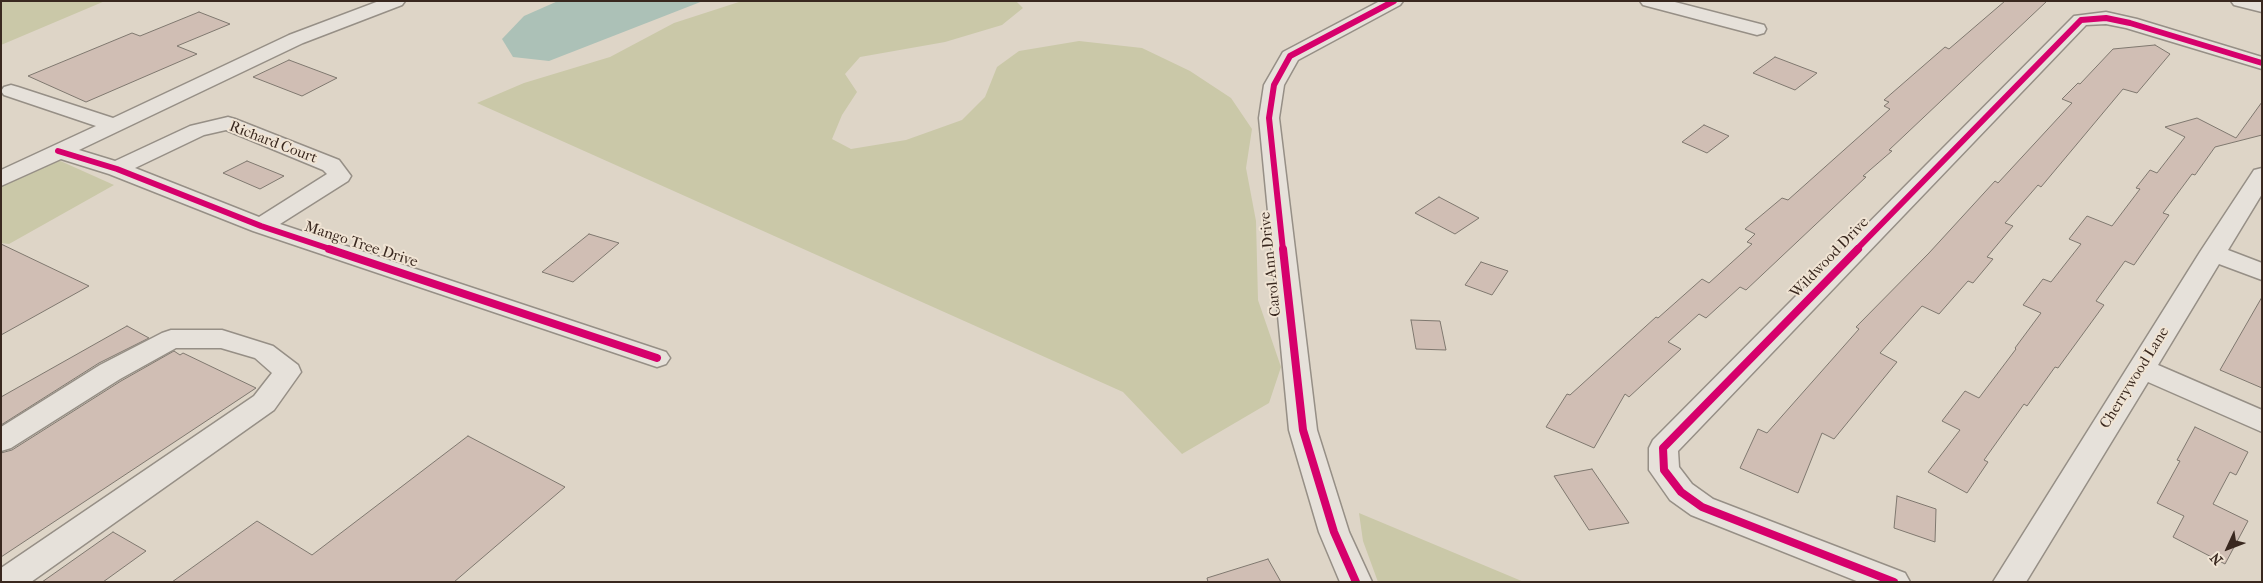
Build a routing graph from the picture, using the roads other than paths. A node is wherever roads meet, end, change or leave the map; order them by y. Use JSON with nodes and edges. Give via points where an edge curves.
{"nodes":[{"id":1,"x":396,"y":1,"type":"edge"},
{"id":2,"x":1394,"y":1,"type":"edge"},
{"id":3,"x":1649,"y":1,"type":"edge"},
{"id":4,"x":2240,"y":1,"type":"edge"},
{"id":5,"x":2262,"y":7,"type":"edge"},
{"id":6,"x":1757,"y":29,"type":"dead end"},
{"id":7,"x":2262,"y":63,"type":"edge"},
{"id":8,"x":11,"y":91,"type":"dead end"},
{"id":9,"x":114,"y":125,"type":"junction"},
{"id":10,"x":58,"y":151,"type":"junction"},
{"id":11,"x":117,"y":169,"type":"junction"},
{"id":12,"x":2262,"y":175,"type":"edge"},
{"id":13,"x":1,"y":179,"type":"edge"},
{"id":14,"x":262,"y":226,"type":"junction"},
{"id":15,"x":2212,"y":252,"type":"junction"},
{"id":16,"x":2262,"y":272,"type":"edge"},
{"id":17,"x":657,"y":358,"type":"dead end"},
{"id":18,"x":2141,"y":368,"type":"junction"},
{"id":19,"x":2262,"y":422,"type":"edge"},
{"id":20,"x":1,"y":441,"type":"edge"},
{"id":21,"x":6,"y":582,"type":"edge"},
{"id":22,"x":1356,"y":582,"type":"edge"},
{"id":23,"x":1894,"y":582,"type":"edge"},
{"id":24,"x":2009,"y":582,"type":"edge"}],
"edges":[{"from":1,"to":9,"type":"street","via":[[296,39]]},
{"from":2,"to":22,"type":"street","name":"Carol Ann Drive","via":[[1290,56],[1274,85],[1269,118],[1303,430],[1334,532]]},
{"from":3,"to":6,"type":"street"},
{"from":4,"to":5,"type":"street"},
{"from":7,"to":23,"type":"street","name":"Wildwood Drive","via":[[2130,23],[2106,18],[2081,20],[1663,448],[1664,470],[1681,492],[1702,506]]},
{"from":8,"to":9,"type":"street"},
{"from":9,"to":10,"type":"street"},
{"from":10,"to":11,"type":"street","name":"Mango Tree Drive"},
{"from":10,"to":13,"type":"street"},
{"from":11,"to":14,"type":"street","name":"Mango Tree Drive"},
{"from":11,"to":14,"type":"street","name":"Richard Court","via":[[197,130],[228,123],[331,164],[340,176]]},
{"from":12,"to":15,"type":"street","name":"Cherrywood Lane"},
{"from":14,"to":17,"type":"street","name":"Mango Tree Drive"},
{"from":15,"to":16,"type":"street"},
{"from":15,"to":18,"type":"street","name":"Cherrywood Lane"},
{"from":18,"to":19,"type":"street"},
{"from":18,"to":24,"type":"street","name":"Cherrywood Lane"},
{"from":20,"to":21,"type":"street","via":[[110,372],[171,340],[222,339],[264,352],[288,372],[264,403]]}]}
